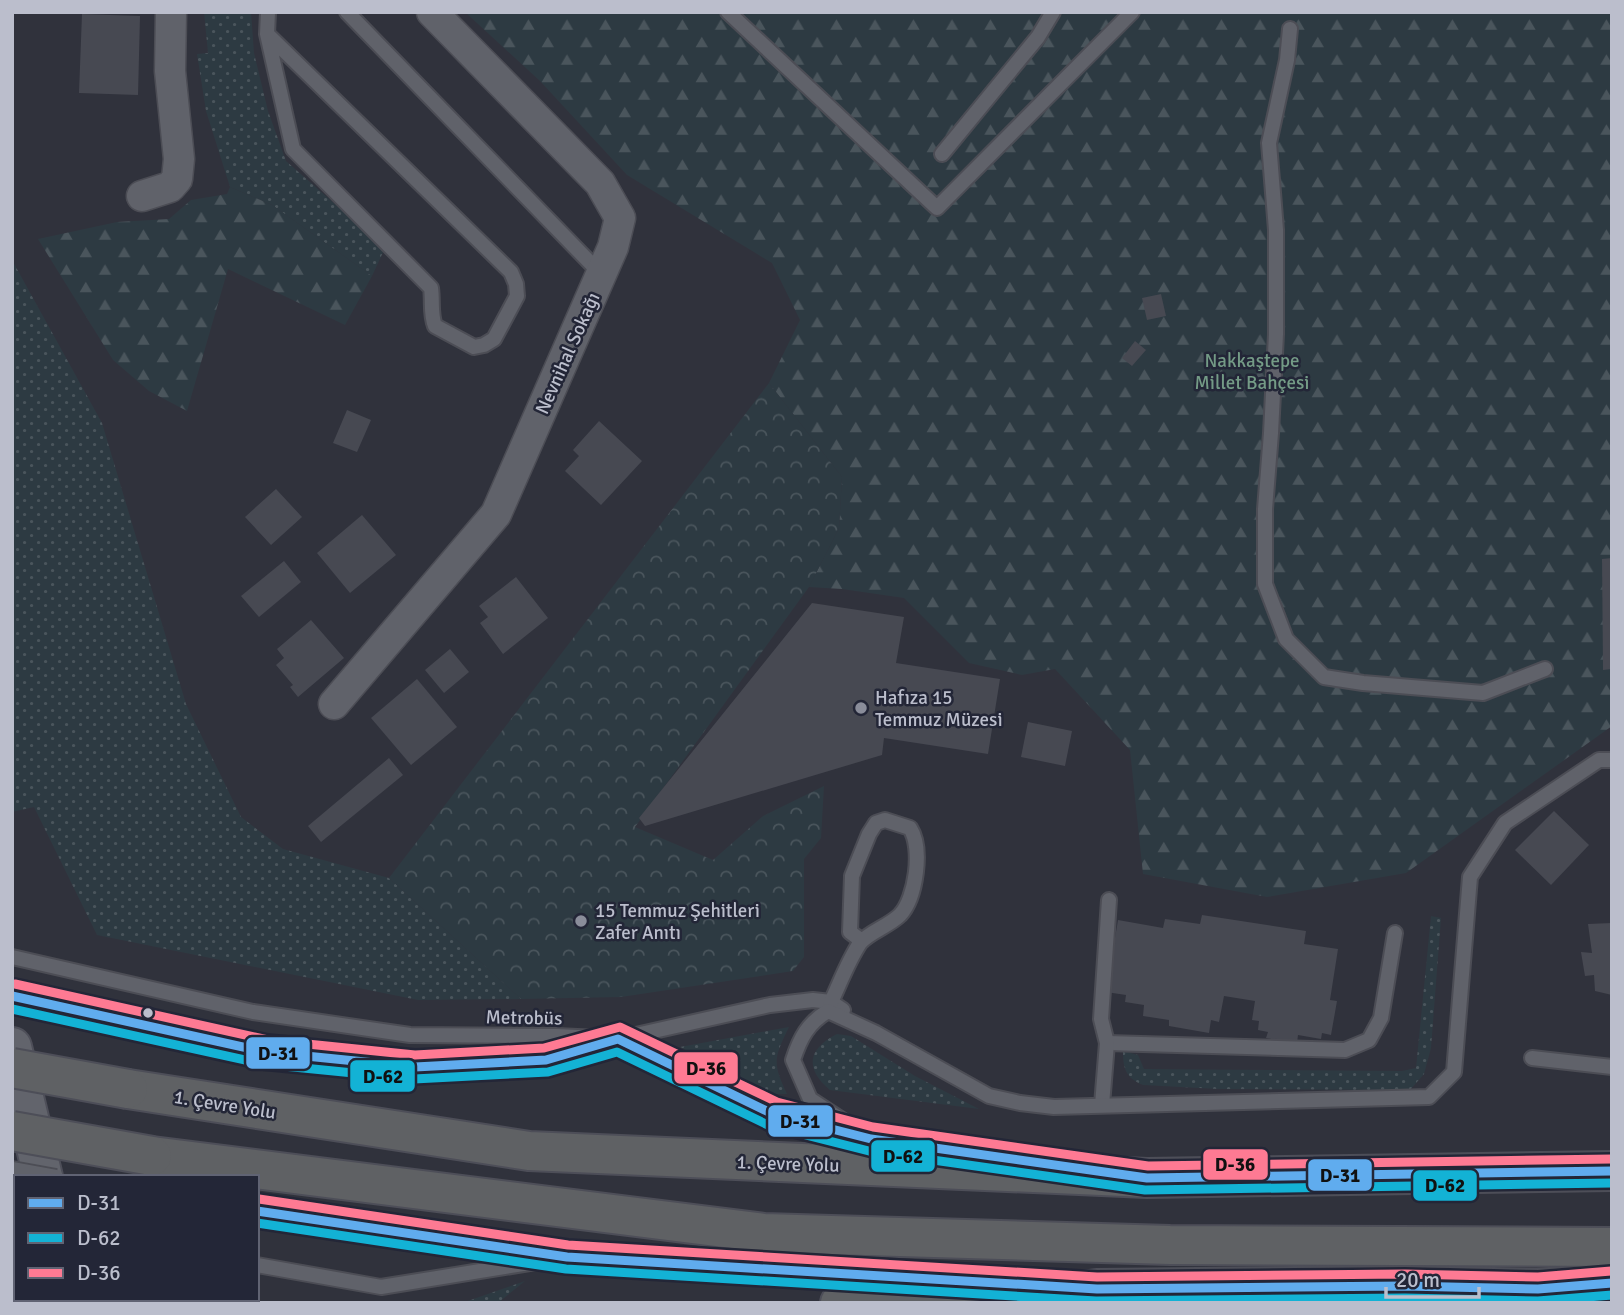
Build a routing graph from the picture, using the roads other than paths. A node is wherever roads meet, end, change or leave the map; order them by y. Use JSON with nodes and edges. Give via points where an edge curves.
{"nodes":[{"id":1,"x":171,"y":12,"type":"edge"},
{"id":2,"x":268,"y":12,"type":"edge"},
{"id":3,"x":347,"y":12,"type":"edge"},
{"id":4,"x":432,"y":12,"type":"edge"},
{"id":5,"x":728,"y":12,"type":"edge"},
{"id":6,"x":1053,"y":12,"type":"edge"},
{"id":7,"x":1132,"y":12,"type":"edge"},
{"id":8,"x":1290,"y":29,"type":"dead end"},
{"id":9,"x":267,"y":34,"type":"junction"},
{"id":10,"x":942,"y":154,"type":"dead end"},
{"id":11,"x":142,"y":196,"type":"dead end"},
{"id":12,"x":601,"y":274,"type":"junction"},
{"id":13,"x":1545,"y":669,"type":"dead end"},
{"id":14,"x":334,"y":704,"type":"dead end"},
{"id":15,"x":1612,"y":760,"type":"edge"},
{"id":16,"x":1109,"y":900,"type":"dead end"},
{"id":17,"x":1395,"y":933,"type":"dead end"},
{"id":18,"x":862,"y":941,"type":"junction"},
{"id":19,"x":12,"y":957,"type":"edge"},
{"id":20,"x":12,"y":996,"type":"edge"},
{"id":21,"x":830,"y":1007,"type":"junction"},
{"id":22,"x":618,"y":1040,"type":"junction"},
{"id":23,"x":1107,"y":1043,"type":"junction"},
{"id":24,"x":12,"y":1047,"type":"edge"},
{"id":25,"x":1532,"y":1058,"type":"dead end"},
{"id":26,"x":1612,"y":1067,"type":"edge"},
{"id":27,"x":12,"y":1068,"type":"edge"},
{"id":28,"x":1102,"y":1105,"type":"junction"},
{"id":29,"x":12,"y":1131,"type":"edge"},
{"id":30,"x":871,"y":1139,"type":"junction"},
{"id":31,"x":1612,"y":1171,"type":"edge"},
{"id":32,"x":17,"y":1175,"type":"edge"},
{"id":33,"x":1147,"y":1178,"type":"junction"},
{"id":34,"x":259,"y":1211,"type":"edge"},
{"id":35,"x":1612,"y":1247,"type":"edge"},
{"id":36,"x":567,"y":1257,"type":"junction"},
{"id":37,"x":259,"y":1265,"type":"edge"},
{"id":38,"x":1612,"y":1283,"type":"edge"},
{"id":39,"x":1091,"y":1296,"type":"edge"},
{"id":40,"x":840,"y":1303,"type":"edge"}],
"edges":[{"from":1,"to":11,"type":"street","via":[[177,179],[170,187]]},
{"from":2,"to":9,"type":"lane"},
{"from":3,"to":12,"type":"lane"},
{"from":4,"to":12,"type":"street","name":"Nevnihal Sokağı","via":[[600,183],[620,218]]},
{"from":5,"to":7,"type":"lane","via":[[937,208]]},
{"from":6,"to":10,"type":"lane","via":[[1038,37]]},
{"from":8,"to":13,"type":"lane","via":[[1269,143],[1276,230],[1276,334],[1265,509],[1265,584],[1286,639],[1324,677],[1363,683],[1483,693]]},
{"from":9,"to":9,"type":"lane","via":[[293,149],[431,288],[435,326],[474,347],[494,339],[517,296],[512,272]]},
{"from":12,"to":14,"type":"street","name":"Nevnihal Sokağı","via":[[496,514]]},
{"from":15,"to":28,"type":"lane","via":[[1599,760],[1505,823],[1470,877],[1454,1072],[1429,1097]]},
{"from":16,"to":23,"type":"lane","via":[[1101,1019]]},
{"from":17,"to":23,"type":"lane","via":[[1381,1018],[1369,1040],[1345,1050]]},
{"from":18,"to":18,"type":"lane","via":[[902,913],[918,859],[910,828],[885,820],[876,823],[869,834],[852,876],[850,932]]},
{"from":18,"to":21,"type":"lane"},
{"from":19,"to":22,"type":"lane","name":"Metrobüs","via":[[253,1012],[410,1035]]},
{"from":20,"to":22,"type":"lane","via":[[266,1052],[415,1067],[546,1060]]},
{"from":21,"to":22,"type":"lane","via":[[813,1000],[770,1005]]},
{"from":21,"to":28,"type":"lane","via":[[989,1096],[1054,1107]]},
{"from":21,"to":30,"type":"lane","via":[[814,1019],[793,1060],[810,1099]]},
{"from":22,"to":30,"type":"lane","name":"Metrobüs","via":[[773,1114]]},
{"from":23,"to":28,"type":"lane"},
{"from":24,"to":32,"type":"main road"},
{"from":25,"to":26,"type":"lane"},
{"from":27,"to":33,"type":"highway","name":"1. Çevre Yolu","bridge":true,"via":[[529,1151]]},
{"from":29,"to":35,"type":"highway","bridge":true,"via":[[152,1156],[764,1233],[1170,1245]]},
{"from":30,"to":33,"type":"lane","name":"Metrobüs"},
{"from":31,"to":33,"type":"highway","name":"1. Çevre Yolu"},
{"from":34,"to":36,"type":"lane"},
{"from":36,"to":37,"type":"lane","via":[[381,1287]]},
{"from":36,"to":39,"type":"lane"},
{"from":38,"to":39,"type":"highway","via":[[1538,1289],[1405,1286]]},
{"from":39,"to":40,"type":"highway"}]}
